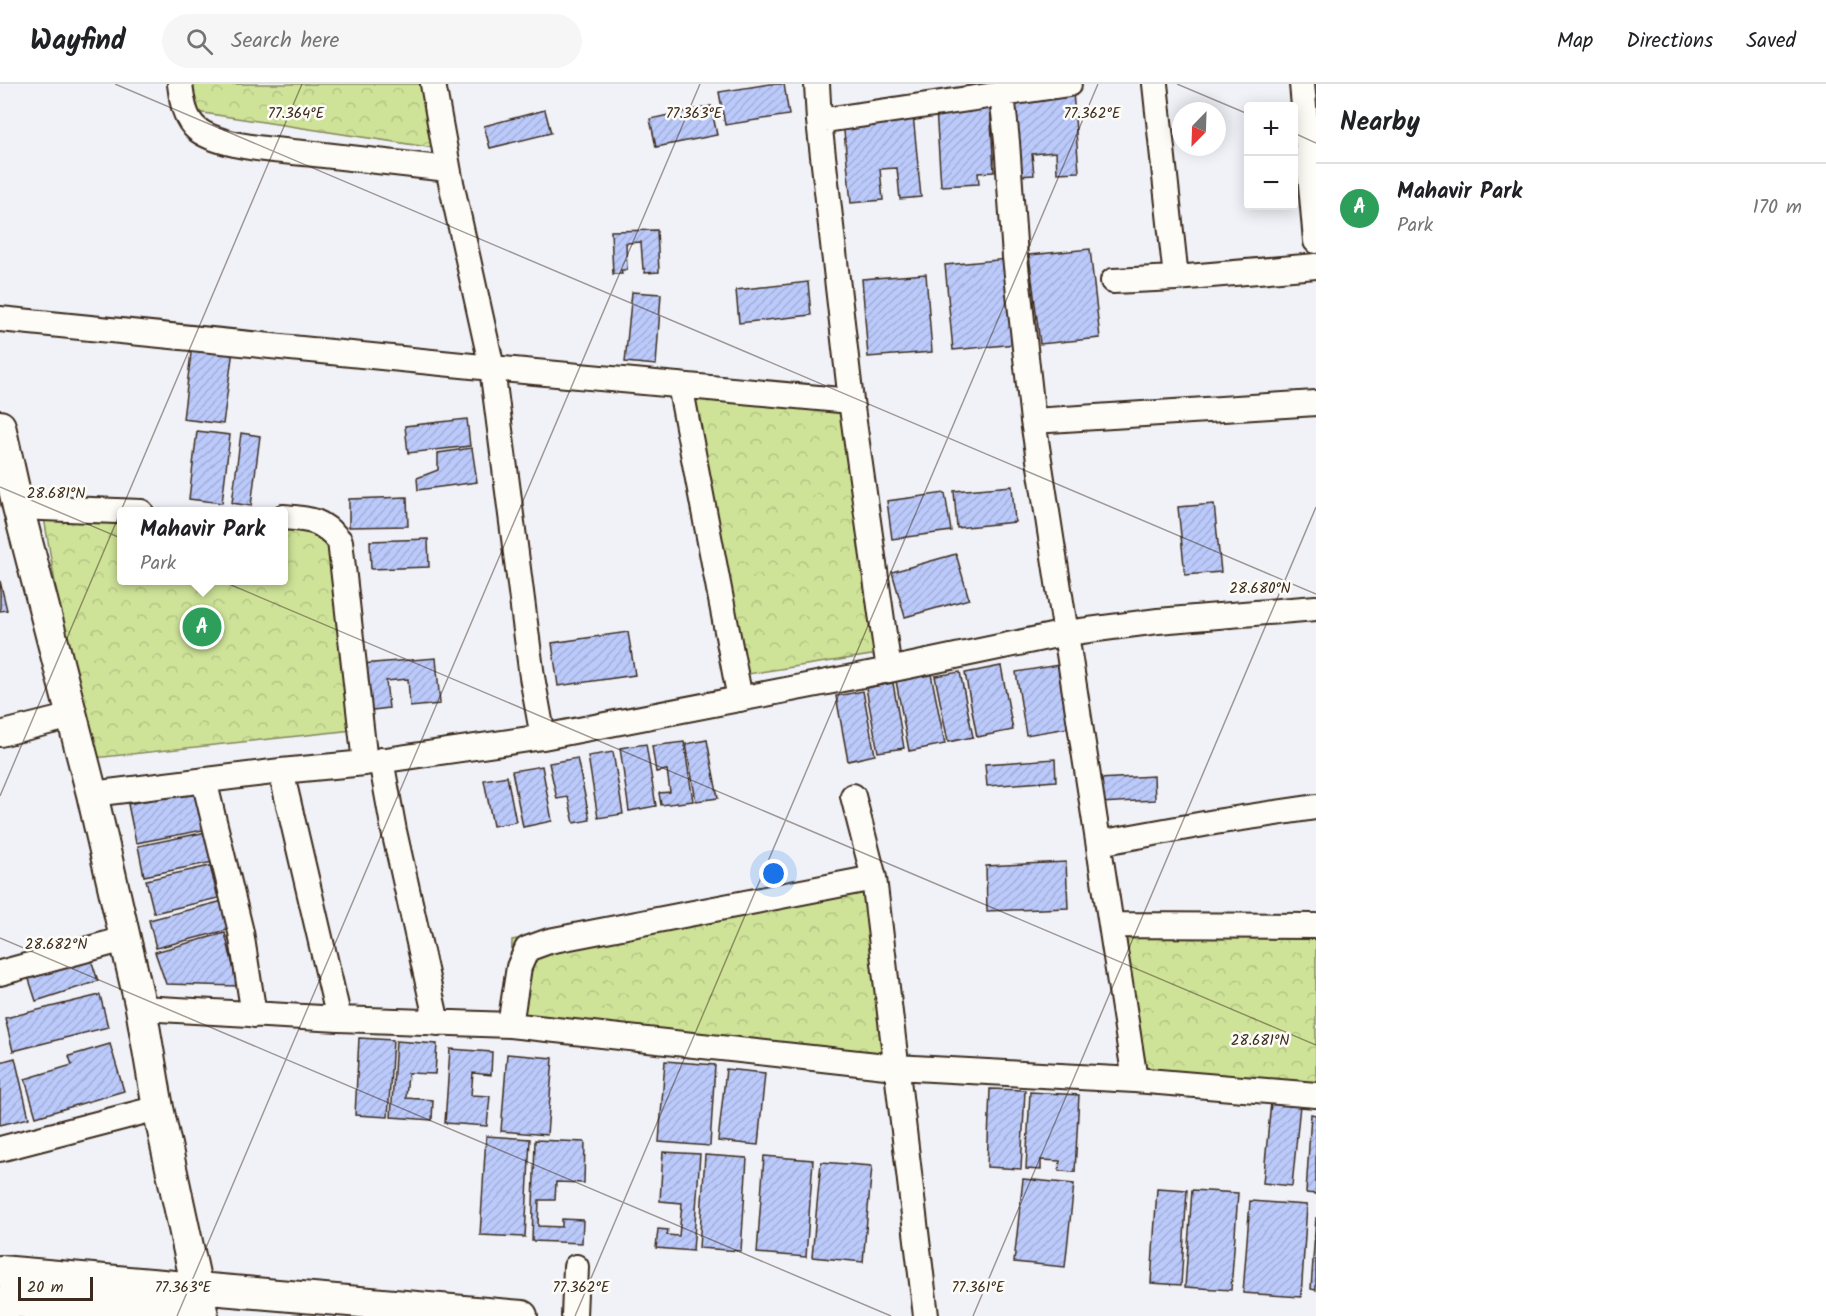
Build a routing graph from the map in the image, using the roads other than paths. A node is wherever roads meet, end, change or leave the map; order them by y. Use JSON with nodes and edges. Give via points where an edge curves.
{"nodes":[{"id":1,"x":180,"y":84,"type":"edge"},
{"id":2,"x":433,"y":84,"type":"edge"},
{"id":3,"x":817,"y":84,"type":"edge"},
{"id":4,"x":1069,"y":84,"type":"edge"},
{"id":5,"x":1155,"y":84,"type":"edge"},
{"id":6,"x":1302,"y":84,"type":"edge"},
{"id":7,"x":1002,"y":93,"type":"junction"},
{"id":8,"x":819,"y":121,"type":"junction"},
{"id":9,"x":448,"y":169,"type":"junction"},
{"id":10,"x":1316,"y":241,"type":"edge"},
{"id":11,"x":1316,"y":266,"type":"edge"},
{"id":12,"x":1176,"y":278,"type":"junction"},
{"id":13,"x":1113,"y":281,"type":"dead end"},
{"id":14,"x":0,"y":319,"type":"edge"},
{"id":15,"x":492,"y":368,"type":"junction"},
{"id":16,"x":680,"y":385,"type":"junction"},
{"id":17,"x":851,"y":401,"type":"junction"},
{"id":18,"x":1316,"y":403,"type":"edge"},
{"id":19,"x":1033,"y":421,"type":"junction"},
{"id":20,"x":0,"y":426,"type":"edge"},
{"id":21,"x":11,"y":497,"type":"edge"},
{"id":22,"x":117,"y":509,"type":"edge"},
{"id":23,"x":288,"y":517,"type":"edge"},
{"id":24,"x":1316,"y":608,"type":"edge"},
{"id":25,"x":1066,"y":633,"type":"junction"},
{"id":26,"x":889,"y":670,"type":"junction"},
{"id":27,"x":740,"y":699,"type":"junction"},
{"id":28,"x":72,"y":716,"type":"junction"},
{"id":29,"x":0,"y":734,"type":"edge"},
{"id":30,"x":543,"y":737,"type":"junction"},
{"id":31,"x":373,"y":762,"type":"junction"},
{"id":32,"x":282,"y":771,"type":"junction"},
{"id":33,"x":204,"y":780,"type":"junction"},
{"id":34,"x":92,"y":794,"type":"junction"},
{"id":35,"x":853,"y":795,"type":"dead end"},
{"id":36,"x":1316,"y":807,"type":"edge"},
{"id":37,"x":1099,"y":843,"type":"junction"},
{"id":38,"x":874,"y":878,"type":"junction"},
{"id":39,"x":1112,"y":925,"type":"junction"},
{"id":40,"x":1316,"y":926,"type":"edge"},
{"id":41,"x":125,"y":939,"type":"junction"},
{"id":42,"x":0,"y":974,"type":"edge"},
{"id":43,"x":141,"y":1008,"type":"junction"},
{"id":44,"x":254,"y":1015,"type":"junction"},
{"id":45,"x":339,"y":1019,"type":"junction"},
{"id":46,"x":437,"y":1023,"type":"junction"},
{"id":47,"x":510,"y":1025,"type":"junction"},
{"id":48,"x":895,"y":1067,"type":"junction"},
{"id":49,"x":1135,"y":1080,"type":"junction"},
{"id":50,"x":1316,"y":1095,"type":"edge"},
{"id":51,"x":158,"y":1108,"type":"junction"},
{"id":52,"x":0,"y":1149,"type":"edge"},
{"id":53,"x":576,"y":1267,"type":"dead end"},
{"id":54,"x":0,"y":1271,"type":"edge"},
{"id":55,"x":0,"y":1301,"type":"edge"},
{"id":56,"x":198,"y":1307,"type":"edge"},
{"id":57,"x":522,"y":1316,"type":"edge"},
{"id":58,"x":574,"y":1316,"type":"edge"},
{"id":59,"x":926,"y":1316,"type":"edge"}],
"edges":[{"from":1,"to":9,"type":"street","via":[[187,118],[198,130],[218,139],[274,150]]},
{"from":2,"to":9,"type":"street"},
{"from":3,"to":8,"type":"street"},
{"from":4,"to":7,"type":"street"},
{"from":5,"to":12,"type":"street"},
{"from":6,"to":10,"type":"street"},
{"from":7,"to":8,"type":"street"},
{"from":7,"to":19,"type":"street"},
{"from":8,"to":17,"type":"street"},
{"from":9,"to":15,"type":"street"},
{"from":11,"to":12,"type":"street"},
{"from":12,"to":13,"type":"street"},
{"from":14,"to":15,"type":"street"},
{"from":15,"to":16,"type":"street"},
{"from":15,"to":30,"type":"street"},
{"from":16,"to":17,"type":"street"},
{"from":16,"to":27,"type":"street"},
{"from":17,"to":26,"type":"street"},
{"from":18,"to":19,"type":"street"},
{"from":19,"to":25,"type":"street"},
{"from":20,"to":21,"type":"street"},
{"from":21,"to":22,"type":"street"},
{"from":21,"to":28,"type":"street"},
{"from":23,"to":31,"type":"street","via":[[310,519],[329,528],[340,540]]},
{"from":24,"to":25,"type":"street"},
{"from":25,"to":26,"type":"street"},
{"from":25,"to":37,"type":"street"},
{"from":26,"to":27,"type":"street"},
{"from":27,"to":30,"type":"street"},
{"from":28,"to":29,"type":"street"},
{"from":28,"to":34,"type":"street"},
{"from":30,"to":31,"type":"street"},
{"from":31,"to":32,"type":"street"},
{"from":31,"to":46,"type":"street","via":[[394,831]]},
{"from":32,"to":33,"type":"street"},
{"from":32,"to":45,"type":"street"},
{"from":33,"to":34,"type":"street"},
{"from":33,"to":44,"type":"street","via":[[241,932]]},
{"from":34,"to":41,"type":"street"},
{"from":35,"to":38,"type":"street"},
{"from":36,"to":37,"type":"street"},
{"from":37,"to":39,"type":"street"},
{"from":38,"to":47,"type":"street","via":[[549,941],[527,949],[519,967]]},
{"from":38,"to":48,"type":"street"},
{"from":39,"to":40,"type":"street"},
{"from":39,"to":49,"type":"street"},
{"from":41,"to":42,"type":"street"},
{"from":41,"to":43,"type":"street"},
{"from":43,"to":44,"type":"street"},
{"from":43,"to":51,"type":"street"},
{"from":44,"to":45,"type":"street"},
{"from":45,"to":46,"type":"street"},
{"from":46,"to":47,"type":"street"},
{"from":47,"to":48,"type":"street"},
{"from":48,"to":49,"type":"street"},
{"from":48,"to":59,"type":"street"},
{"from":49,"to":50,"type":"street"},
{"from":51,"to":52,"type":"street"},
{"from":51,"to":56,"type":"street"},
{"from":53,"to":58,"type":"street"},
{"from":54,"to":56,"type":"street"},
{"from":55,"to":56,"type":"street"},
{"from":56,"to":57,"type":"street"}]}
